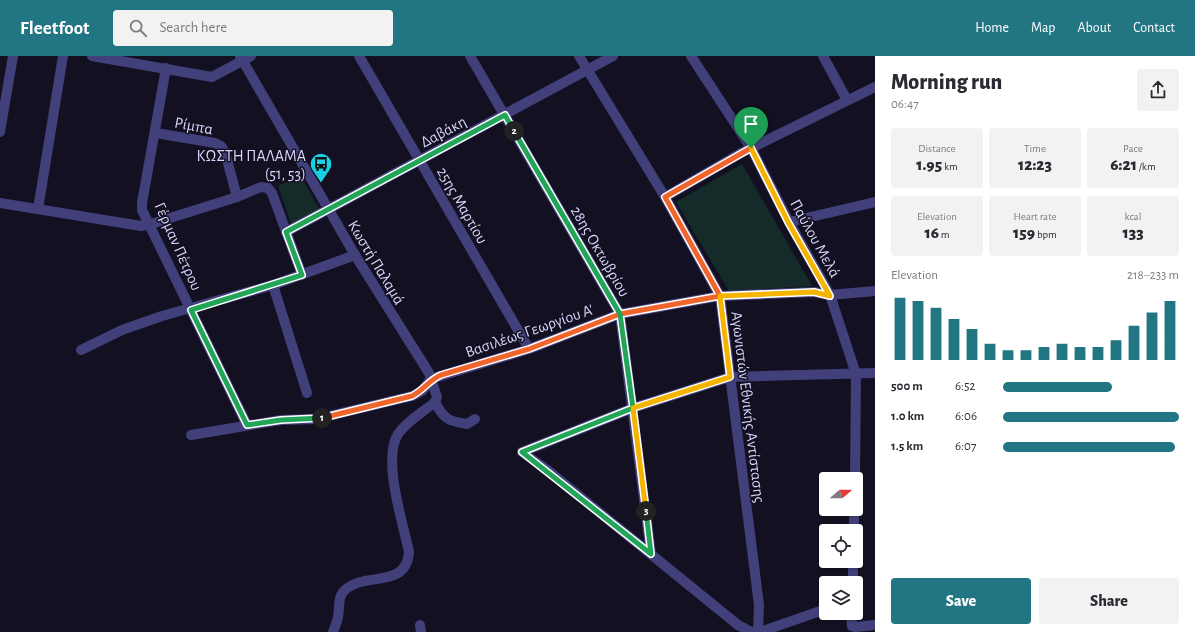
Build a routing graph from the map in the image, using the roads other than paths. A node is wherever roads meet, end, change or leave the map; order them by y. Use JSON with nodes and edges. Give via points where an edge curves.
{"nodes":[{"id":1,"x":13,"y":56,"type":"edge"},
{"id":2,"x":63,"y":56,"type":"edge"},
{"id":3,"x":92,"y":56,"type":"edge"},
{"id":4,"x":359,"y":56,"type":"edge"},
{"id":5,"x":470,"y":56,"type":"edge"},
{"id":6,"x":579,"y":56,"type":"edge"},
{"id":7,"x":613,"y":56,"type":"edge"},
{"id":8,"x":691,"y":56,"type":"edge"},
{"id":9,"x":823,"y":56,"type":"edge"},
{"id":10,"x":245,"y":58,"type":"edge"},
{"id":11,"x":124,"y":59,"type":"edge"},
{"id":12,"x":166,"y":68,"type":"junction"},
{"id":13,"x":588,"y":71,"type":"junction"},
{"id":14,"x":875,"y":87,"type":"edge"},
{"id":15,"x":847,"y":100,"type":"junction"},
{"id":16,"x":505,"y":115,"type":"junction"},
{"id":17,"x":0,"y":132,"type":"edge"},
{"id":18,"x":156,"y":133,"type":"junction"},
{"id":19,"x":751,"y":148,"type":"junction"},
{"id":20,"x":420,"y":161,"type":"junction"},
{"id":21,"x":238,"y":197,"type":"junction"},
{"id":22,"x":665,"y":197,"type":"junction"},
{"id":23,"x":875,"y":202,"type":"edge"},
{"id":24,"x":0,"y":203,"type":"edge"},
{"id":25,"x":38,"y":209,"type":"junction"},
{"id":26,"x":328,"y":209,"type":"junction"},
{"id":27,"x":788,"y":222,"type":"junction"},
{"id":28,"x":151,"y":224,"type":"junction"},
{"id":29,"x":286,"y":232,"type":"junction"},
{"id":30,"x":355,"y":255,"type":"junction"},
{"id":31,"x":302,"y":275,"type":"junction"},
{"id":32,"x":273,"y":285,"type":"junction"},
{"id":33,"x":875,"y":291,"type":"edge"},
{"id":34,"x":720,"y":296,"type":"junction"},
{"id":35,"x":830,"y":296,"type":"junction"},
{"id":36,"x":191,"y":310,"type":"junction"},
{"id":37,"x":620,"y":314,"type":"junction"},
{"id":38,"x":529,"y":349,"type":"junction"},
{"id":39,"x":81,"y":350,"type":"dead end"},
{"id":40,"x":875,"y":373,"type":"edge"},
{"id":41,"x":856,"y":374,"type":"junction"},
{"id":42,"x":730,"y":377,"type":"junction"},
{"id":43,"x":431,"y":379,"type":"junction"},
{"id":44,"x":308,"y":393,"type":"dead end"},
{"id":45,"x":436,"y":402,"type":"junction"},
{"id":46,"x":633,"y":408,"type":"junction"},
{"id":47,"x":476,"y":419,"type":"dead end"},
{"id":48,"x":247,"y":425,"type":"junction"},
{"id":49,"x":191,"y":434,"type":"dead end"},
{"id":50,"x":855,"y":472,"type":"edge"},
{"id":51,"x":651,"y":554,"type":"junction"},
{"id":52,"x":819,"y":611,"type":"edge"},
{"id":53,"x":852,"y":620,"type":"edge"},
{"id":54,"x":875,"y":625,"type":"edge"},
{"id":55,"x":333,"y":632,"type":"edge"},
{"id":56,"x":751,"y":632,"type":"edge"},
{"id":57,"x":759,"y":632,"type":"edge"}],
"edges":[{"from":1,"to":17,"type":"street"},
{"from":2,"to":25,"type":"street"},
{"from":3,"to":11,"type":"street"},
{"from":4,"to":20,"type":"street","name":"25ης Μαρτίου"},
{"from":5,"to":16,"type":"street","name":"28ης Οκτωβρίου"},
{"from":6,"to":13,"type":"street","name":"Αγωνιστών Εθνικής Αντίστασης"},
{"from":7,"to":13,"type":"street","name":"Δαβάκη"},
{"from":8,"to":19,"type":"street","name":"Παύλου Μελά"},
{"from":9,"to":15,"type":"street"},
{"from":10,"to":12,"type":"street","via":[[212,77]]},
{"from":10,"to":26,"type":"street","name":"Κωστή Παλαμά"},
{"from":11,"to":12,"type":"street"},
{"from":12,"to":18,"type":"street","name":"Γέρμαν Πέτρου"},
{"from":13,"to":16,"type":"street","name":"Δαβάκη"},
{"from":13,"to":22,"type":"street","name":"Αγωνιστών Εθνικής Αντίστασης"},
{"from":14,"to":15,"type":"street"},
{"from":15,"to":19,"type":"street"},
{"from":16,"to":20,"type":"street","name":"Δαβάκη"},
{"from":16,"to":37,"type":"street","name":"28ης Οκτωβρίου"},
{"from":18,"to":21,"type":"street","name":"Ρίμπα","via":[[215,142],[221,146]]},
{"from":18,"to":28,"type":"street","name":"Γέρμαν Πέτρου","via":[[142,203],[145,217]]},
{"from":19,"to":22,"type":"street"},
{"from":19,"to":27,"type":"street","name":"Παύλου Μελά"},
{"from":20,"to":26,"type":"street","name":"Δαβάκη"},
{"from":20,"to":38,"type":"street","name":"25ης Μαρτίου"},
{"from":21,"to":28,"type":"street"},
{"from":21,"to":29,"type":"street","via":[[261,187],[268,188]]},
{"from":22,"to":34,"type":"street","name":"Αγωνιστών Εθνικής Αντίστασης"},
{"from":23,"to":27,"type":"street"},
{"from":24,"to":25,"type":"street"},
{"from":25,"to":28,"type":"street","via":[[131,224]]},
{"from":26,"to":29,"type":"street","name":"Δαβάκη"},
{"from":26,"to":30,"type":"street","name":"Κωστή Παλαμά"},
{"from":27,"to":35,"type":"street","name":"Παύλου Μελά"},
{"from":28,"to":36,"type":"street","name":"Γέρμαν Πέτρου"},
{"from":29,"to":31,"type":"street"},
{"from":30,"to":31,"type":"street"},
{"from":30,"to":43,"type":"street","name":"Κωστή Παλαμά"},
{"from":31,"to":32,"type":"street"},
{"from":32,"to":36,"type":"street"},
{"from":32,"to":44,"type":"street"},
{"from":33,"to":35,"type":"street","name":"Βασιλέως Γεωργίου Α'"},
{"from":34,"to":35,"type":"street","name":"Βασιλέως Γεωργίου Α'","via":[[814,292]]},
{"from":34,"to":37,"type":"street","name":"Βασιλέως Γεωργίου Α'"},
{"from":34,"to":42,"type":"street","name":"Αγωνιστών Εθνικής Αντίστασης"},
{"from":35,"to":41,"type":"street","name":"Παύλου Μελά"},
{"from":36,"to":39,"type":"street","via":[[162,316],[122,330]]},
{"from":36,"to":48,"type":"street","name":"Γέρμαν Πέτρου"},
{"from":37,"to":38,"type":"street","name":"Βασιλέως Γεωργίου Α'"},
{"from":37,"to":46,"type":"street","name":"28ης Οκτωβρίου"},
{"from":38,"to":43,"type":"street","name":"Βασιλέως Γεωργίου Α'"},
{"from":40,"to":41,"type":"street"},
{"from":41,"to":42,"type":"street"},
{"from":41,"to":50,"type":"street","name":"Παύλου Μελά"},
{"from":42,"to":46,"type":"street"},
{"from":42,"to":57,"type":"street","name":"Αγωνιστών Εθνικής Αντίστασης","via":[[759,605]]},
{"from":43,"to":45,"type":"street","name":"Κωστή Παλαμά","via":[[437,397]]},
{"from":43,"to":48,"type":"street","via":[[422,391],[412,396],[316,419],[281,420]]},
{"from":45,"to":47,"type":"street","via":[[442,415],[451,422],[468,424]]},
{"from":45,"to":55,"type":"street","via":[[404,426],[395,440],[392,455],[392,473],[409,552],[405,568],[394,575],[356,584],[343,591]]},
{"from":46,"to":51,"type":"street","name":"28ης Οκτωβρίου"},
{"from":46,"to":51,"type":"street","via":[[522,452]]},
{"from":48,"to":49,"type":"street"},
{"from":51,"to":56,"type":"street","via":[[738,625]]},
{"from":52,"to":57,"type":"street"},
{"from":53,"to":54,"type":"street","via":[[852,626],[858,628]]}]}
